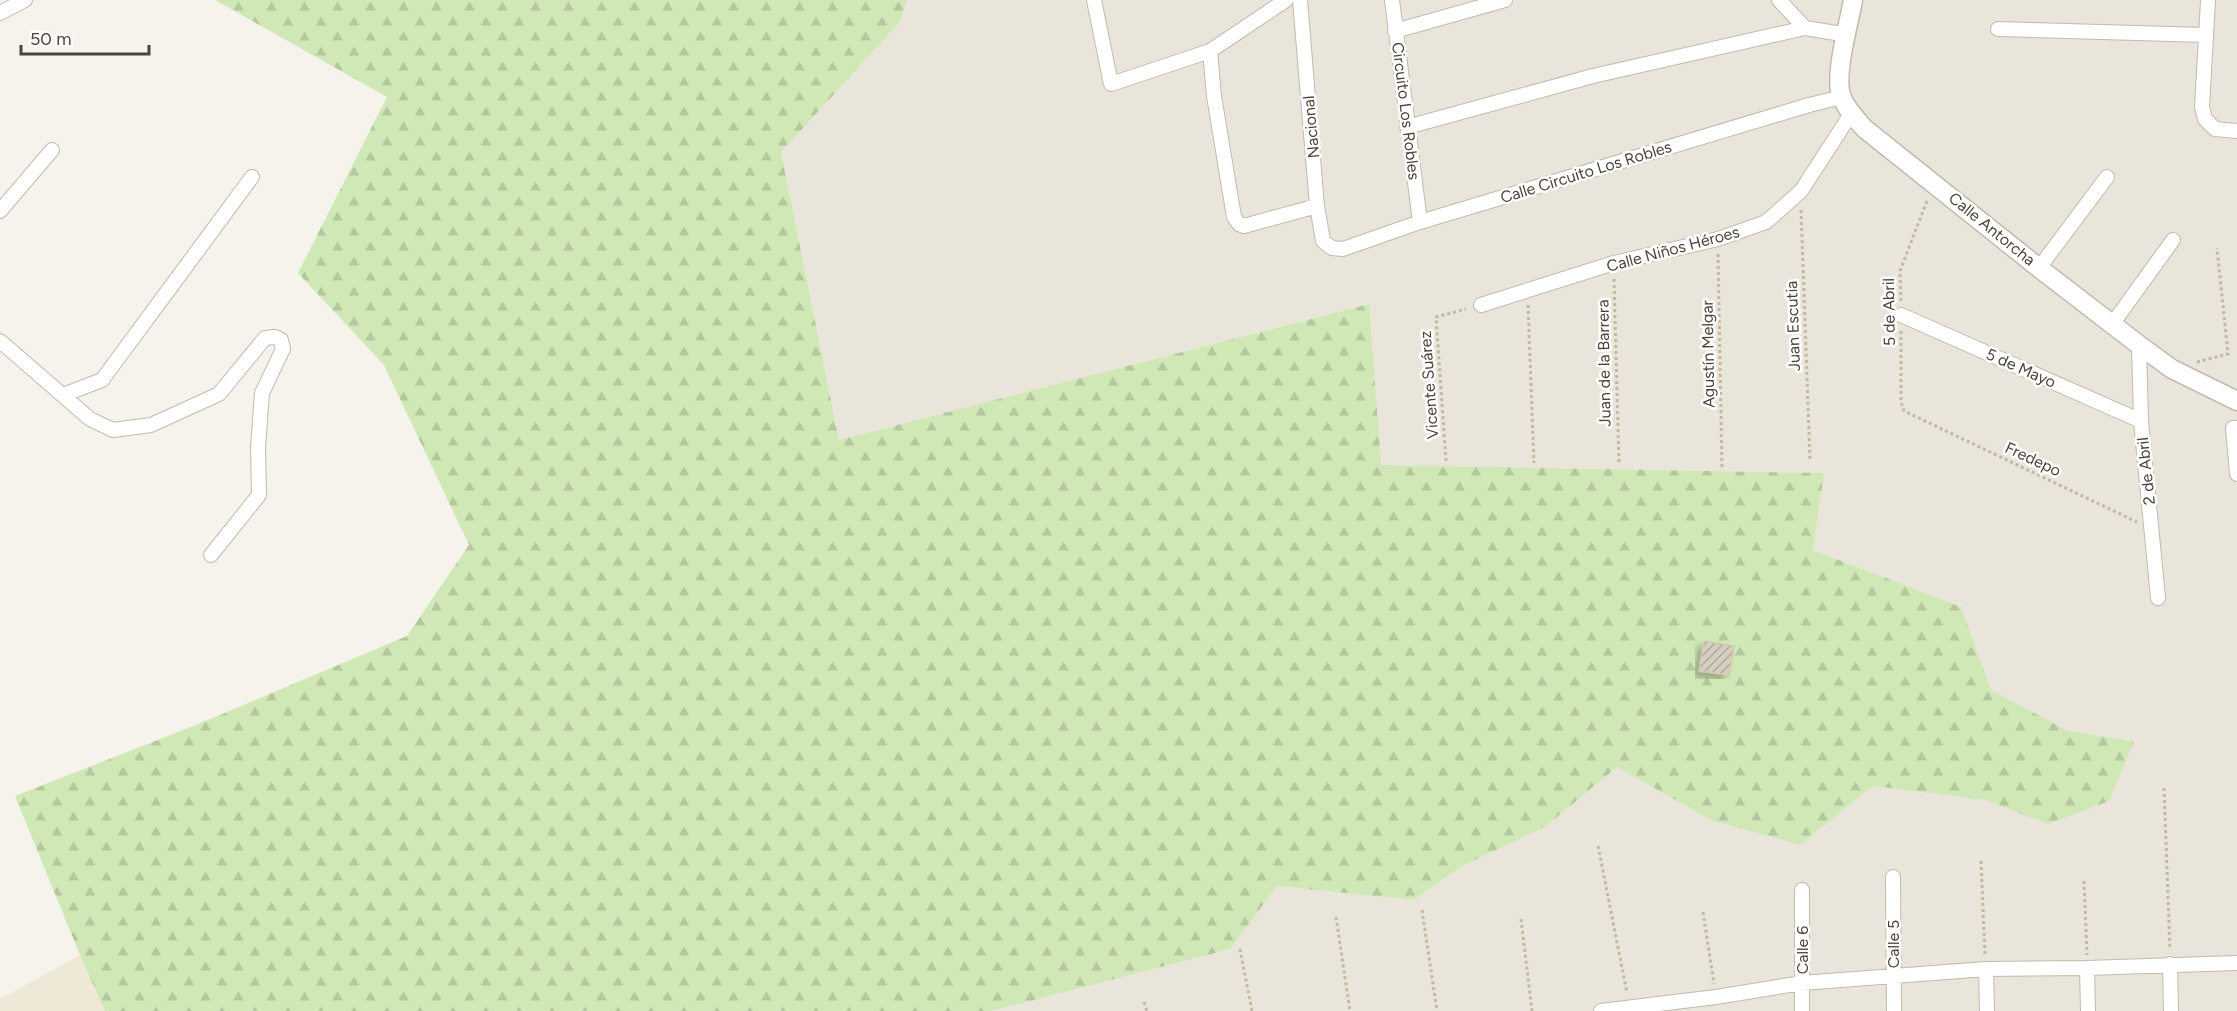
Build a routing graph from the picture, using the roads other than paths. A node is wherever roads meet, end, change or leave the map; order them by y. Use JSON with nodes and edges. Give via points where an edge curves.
{"nodes":[{"id":1,"x":25,"y":0,"type":"edge"},
{"id":2,"x":1094,"y":0,"type":"edge"},
{"id":3,"x":1286,"y":0,"type":"edge"},
{"id":4,"x":1300,"y":0,"type":"edge"},
{"id":5,"x":1392,"y":0,"type":"edge"},
{"id":6,"x":1505,"y":0,"type":"edge"},
{"id":7,"x":1779,"y":0,"type":"edge"},
{"id":8,"x":1853,"y":0,"type":"edge"},
{"id":9,"x":2208,"y":0,"type":"edge"},
{"id":10,"x":0,"y":13,"type":"edge"},
{"id":11,"x":1805,"y":28,"type":"junction"},
{"id":12,"x":1998,"y":29,"type":"dead end"},
{"id":13,"x":1395,"y":31,"type":"junction"},
{"id":14,"x":1848,"y":35,"type":"junction"},
{"id":15,"x":2206,"y":35,"type":"junction"},
{"id":16,"x":1209,"y":51,"type":"junction"},
{"id":17,"x":1842,"y":97,"type":"junction"},
{"id":18,"x":1851,"y":114,"type":"junction"},
{"id":19,"x":1407,"y":127,"type":"junction"},
{"id":20,"x":2237,"y":131,"type":"edge"},
{"id":21,"x":52,"y":150,"type":"dead end"},
{"id":22,"x":252,"y":177,"type":"dead end"},
{"id":23,"x":2107,"y":177,"type":"dead end"},
{"id":24,"x":1317,"y":206,"type":"junction"},
{"id":25,"x":0,"y":211,"type":"edge"},
{"id":26,"x":1420,"y":222,"type":"junction"},
{"id":27,"x":2173,"y":240,"type":"dead end"},
{"id":28,"x":1332,"y":248,"type":"joint"},
{"id":29,"x":2039,"y":268,"type":"junction"},
{"id":30,"x":1481,"y":305,"type":"road end"},
{"id":31,"x":1901,"y":315,"type":"road end"},
{"id":32,"x":2114,"y":323,"type":"junction"},
{"id":33,"x":0,"y":341,"type":"edge"},
{"id":34,"x":2139,"y":345,"type":"junction"},
{"id":35,"x":63,"y":395,"type":"junction"},
{"id":36,"x":2237,"y":401,"type":"edge"},
{"id":37,"x":2141,"y":421,"type":"junction"},
{"id":38,"x":2237,"y":428,"type":"edge"},
{"id":39,"x":2237,"y":474,"type":"edge"},
{"id":40,"x":212,"y":555,"type":"dead end"},
{"id":41,"x":2158,"y":598,"type":"dead end"},
{"id":42,"x":1893,"y":877,"type":"dead end"},
{"id":43,"x":1802,"y":890,"type":"dead end"},
{"id":44,"x":2237,"y":963,"type":"edge"},
{"id":45,"x":2170,"y":964,"type":"junction"},
{"id":46,"x":2087,"y":968,"type":"junction"},
{"id":47,"x":1986,"y":969,"type":"junction"},
{"id":48,"x":1894,"y":976,"type":"junction"},
{"id":49,"x":1802,"y":983,"type":"junction"},
{"id":50,"x":1630,"y":1009,"type":"edge"},
{"id":51,"x":1601,"y":1011,"type":"edge"},
{"id":52,"x":1802,"y":1011,"type":"edge"},
{"id":53,"x":1894,"y":1011,"type":"edge"},
{"id":54,"x":1987,"y":1011,"type":"edge"},
{"id":55,"x":2088,"y":1011,"type":"edge"},
{"id":56,"x":2171,"y":1011,"type":"edge"}],
"edges":[{"from":1,"to":10,"type":"street"},
{"from":2,"to":16,"type":"street","via":[[1111,84]]},
{"from":3,"to":16,"type":"street"},
{"from":4,"to":24,"type":"street","name":"Nacional"},
{"from":5,"to":13,"type":"street","name":"Circuito Los Robles"},
{"from":6,"to":13,"type":"street"},
{"from":7,"to":11,"type":"street"},
{"from":8,"to":14,"type":"street","name":"Calle Antorcha"},
{"from":9,"to":15,"type":"street"},
{"from":11,"to":14,"type":"street"},
{"from":11,"to":19,"type":"street","via":[[1593,76]]},
{"from":12,"to":15,"type":"street"},
{"from":13,"to":19,"type":"street","name":"Circuito Los Robles"},
{"from":14,"to":17,"type":"street","name":"Calle Antorcha","via":[[1838,81]]},
{"from":15,"to":20,"type":"street","via":[[2202,107],[2205,120],[2215,129]]},
{"from":16,"to":24,"type":"street","via":[[1234,217],[1244,226]]},
{"from":17,"to":18,"type":"street","name":"Calle Antorcha"},
{"from":17,"to":26,"type":"street","name":"Calle Circuito Los Robles"},
{"from":18,"to":29,"type":"street","name":"Calle Antorcha","via":[[1864,129]]},
{"from":18,"to":30,"type":"street","name":"Calle Niños Héroes","via":[[1801,191],[1766,222],[1718,239],[1614,263]]},
{"from":19,"to":26,"type":"street","name":"Circuito Los Robles"},
{"from":21,"to":25,"type":"street"},
{"from":22,"to":35,"type":"street","via":[[102,380]]},
{"from":23,"to":29,"type":"street"},
{"from":24,"to":28,"type":"street","name":"Nacional","via":[[1323,241]]},
{"from":26,"to":28,"type":"street","name":"Calle Circuito Los Robles","via":[[1343,249]]},
{"from":27,"to":32,"type":"street"},
{"from":29,"to":32,"type":"street","name":"Calle Antorcha"},
{"from":31,"to":37,"type":"street","name":"5 de Mayo"},
{"from":32,"to":34,"type":"street","name":"Calle Antorcha"},
{"from":33,"to":35,"type":"street"},
{"from":34,"to":36,"type":"street","name":"Calle Antorcha","via":[[2172,369]]},
{"from":34,"to":37,"type":"street","name":"2 de Abril"},
{"from":35,"to":40,"type":"street","via":[[90,419],[113,430],[151,425],[219,394],[265,338],[282,340],[283,349],[262,393],[259,495]]},
{"from":37,"to":41,"type":"street","name":"2 de Abril"},
{"from":38,"to":39,"type":"street","via":[[2233,429]]},
{"from":42,"to":48,"type":"street","name":"Calle 5"},
{"from":43,"to":49,"type":"street","name":"Calle 6"},
{"from":44,"to":45,"type":"street"},
{"from":45,"to":46,"type":"street"},
{"from":45,"to":56,"type":"street"},
{"from":46,"to":47,"type":"street"},
{"from":46,"to":55,"type":"street"},
{"from":47,"to":48,"type":"street"},
{"from":47,"to":54,"type":"street"},
{"from":48,"to":49,"type":"street"},
{"from":48,"to":53,"type":"street","name":"Calle 5"},
{"from":49,"to":50,"type":"street"},
{"from":49,"to":52,"type":"street","name":"Calle 6"},
{"from":50,"to":51,"type":"street"}]}
